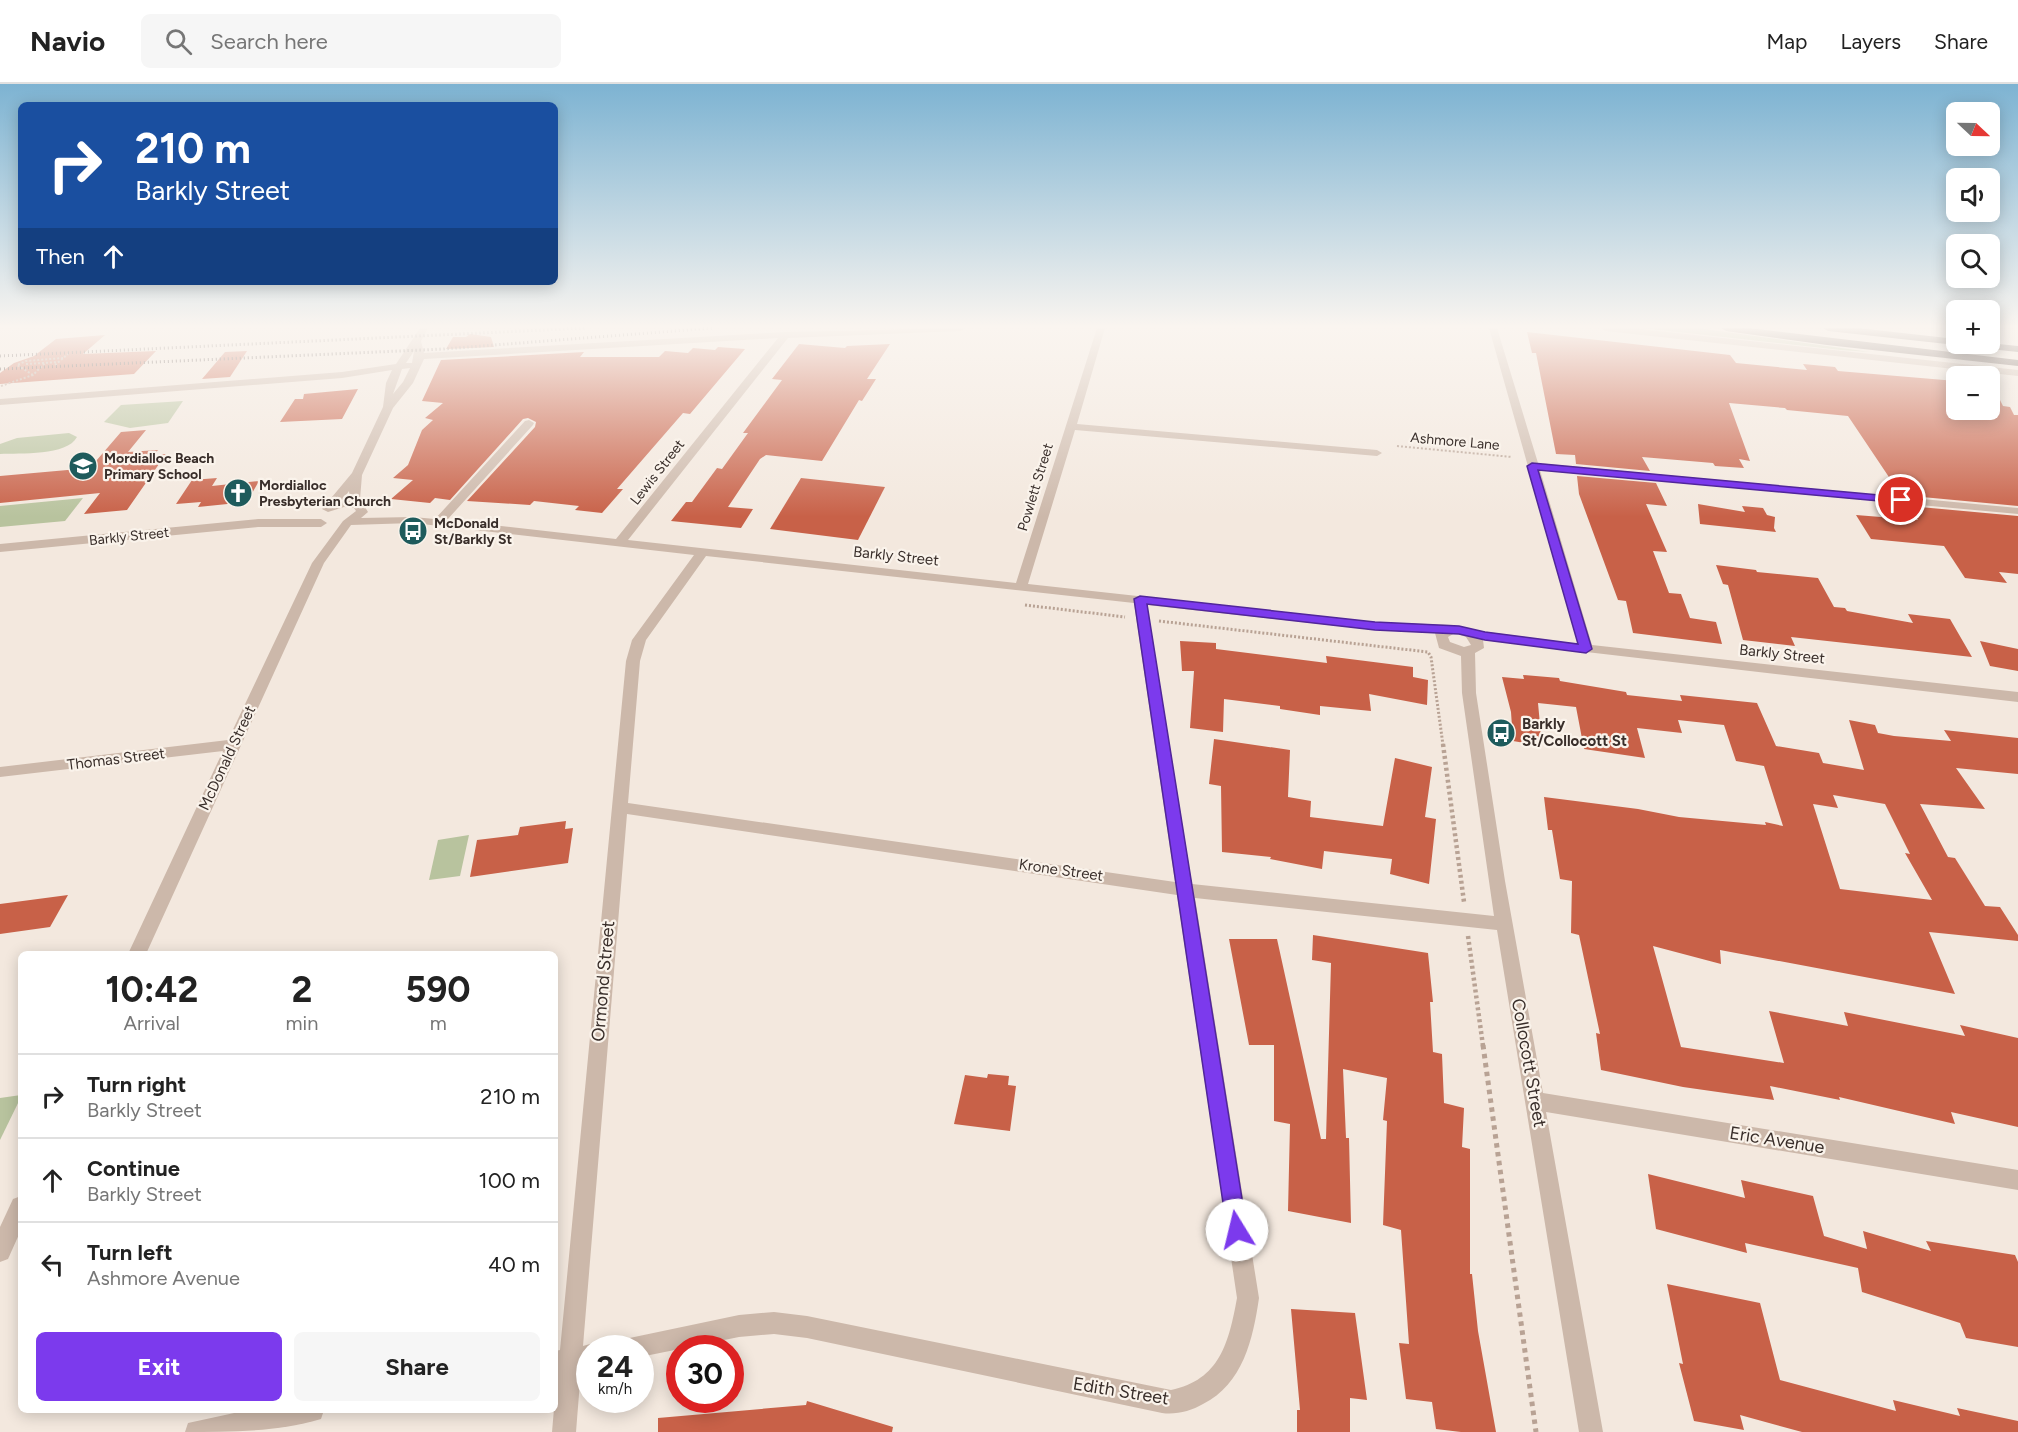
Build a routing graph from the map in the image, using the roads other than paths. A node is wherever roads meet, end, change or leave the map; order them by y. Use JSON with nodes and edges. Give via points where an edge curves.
{"nodes":[{"id":1,"x":141,"y":391,"type":"edge"},
{"id":2,"x":389,"y":391,"type":"edge"},
{"id":3,"x":401,"y":391,"type":"edge"},
{"id":4,"x":740,"y":391,"type":"edge"},
{"id":5,"x":1081,"y":391,"type":"edge"},
{"id":6,"x":1510,"y":391,"type":"edge"},
{"id":7,"x":0,"y":402,"type":"edge"},
{"id":8,"x":388,"y":407,"type":"junction"},
{"id":9,"x":529,"y":423,"type":"dead end"},
{"id":10,"x":1070,"y":426,"type":"junction"},
{"id":11,"x":1377,"y":453,"type":"dead end"},
{"id":12,"x":1532,"y":466,"type":"junction"},
{"id":13,"x":357,"y":474,"type":"junction"},
{"id":14,"x":358,"y":506,"type":"junction"},
{"id":15,"x":329,"y":508,"type":"junction"},
{"id":16,"x":2018,"y":511,"type":"edge"},
{"id":17,"x":413,"y":520,"type":"junction"},
{"id":18,"x":348,"y":522,"type":"junction"},
{"id":19,"x":438,"y":523,"type":"junction"},
{"id":20,"x":258,"y":524,"type":"junction"},
{"id":21,"x":322,"y":524,"type":"junction"},
{"id":22,"x":620,"y":542,"type":"junction"},
{"id":23,"x":0,"y":548,"type":"edge"},
{"id":24,"x":702,"y":551,"type":"junction"},
{"id":25,"x":318,"y":563,"type":"junction"},
{"id":26,"x":1021,"y":586,"type":"junction"},
{"id":27,"x":1142,"y":609,"type":"junction"},
{"id":28,"x":1447,"y":641,"type":"junction"},
{"id":29,"x":1472,"y":644,"type":"junction"},
{"id":30,"x":1586,"y":649,"type":"junction"},
{"id":31,"x":1469,"y":693,"type":"junction"},
{"id":32,"x":2018,"y":697,"type":"edge"},
{"id":33,"x":233,"y":745,"type":"junction"},
{"id":34,"x":0,"y":772,"type":"edge"},
{"id":35,"x":619,"y":807,"type":"junction"},
{"id":36,"x":1185,"y":888,"type":"junction"},
{"id":37,"x":1504,"y":924,"type":"junction"},
{"id":38,"x":138,"y":951,"type":"edge"},
{"id":39,"x":1536,"y":1101,"type":"junction"},
{"id":40,"x":2018,"y":1180,"type":"edge"},
{"id":41,"x":18,"y":1212,"type":"edge"},
{"id":42,"x":0,"y":1251,"type":"edge"},
{"id":43,"x":654,"y":1343,"type":"edge"},
{"id":44,"x":571,"y":1360,"type":"edge"},
{"id":45,"x":296,"y":1413,"type":"edge"},
{"id":46,"x":197,"y":1432,"type":"edge"},
{"id":47,"x":564,"y":1432,"type":"edge"},
{"id":48,"x":1592,"y":1432,"type":"edge"}],
"edges":[{"from":1,"to":7,"type":"street"},
{"from":2,"to":8,"type":"street"},
{"from":3,"to":8,"type":"street"},
{"from":4,"to":22,"type":"street","name":"Lewis Street"},
{"from":5,"to":10,"type":"street","name":"Powlett Street"},
{"from":6,"to":12,"type":"street"},
{"from":8,"to":13,"type":"street"},
{"from":9,"to":19,"type":"street"},
{"from":10,"to":11,"type":"street"},
{"from":10,"to":26,"type":"street","name":"Powlett Street"},
{"from":12,"to":16,"type":"street"},
{"from":12,"to":30,"type":"street"},
{"from":13,"to":14,"type":"street","via":[[354,499]]},
{"from":13,"to":15,"type":"street"},
{"from":14,"to":15,"type":"street","name":"Barkly Street","via":[[343,504]]},
{"from":14,"to":17,"type":"street","name":"Barkly Street"},
{"from":14,"to":18,"type":"street","name":"McDonald Street","via":[[361,514]]},
{"from":15,"to":20,"type":"street","name":"Barkly Street"},
{"from":15,"to":21,"type":"street","via":[[318,517]]},
{"from":17,"to":18,"type":"street","name":"Barkly Street"},
{"from":17,"to":19,"type":"street","name":"Barkly Street"},
{"from":18,"to":21,"type":"street","name":"Barkly Street"},
{"from":18,"to":25,"type":"street","name":"McDonald Street"},
{"from":19,"to":22,"type":"street","name":"Barkly Street"},
{"from":20,"to":21,"type":"street","name":"Barkly Street"},
{"from":20,"to":23,"type":"street","name":"Barkly Street"},
{"from":21,"to":25,"type":"street","name":"McDonald Street"},
{"from":22,"to":24,"type":"street","name":"Barkly Street"},
{"from":24,"to":26,"type":"street","name":"Barkly Street"},
{"from":24,"to":35,"type":"street","name":"Ormond Street","via":[[635,648]]},
{"from":25,"to":33,"type":"street","name":"McDonald Street"},
{"from":26,"to":27,"type":"street","name":"Barkly Street"},
{"from":27,"to":28,"type":"street","name":"Barkly Street","via":[[1375,626]]},
{"from":27,"to":36,"type":"street","name":"Edith Street"},
{"from":28,"to":29,"type":"street"},
{"from":28,"to":29,"type":"street","via":[[1459,630]]},
{"from":28,"to":31,"type":"street","name":"Collocott Street"},
{"from":29,"to":30,"type":"street","name":"Barkly Street","via":[[1542,644]]},
{"from":29,"to":31,"type":"street","name":"Collocott Street"},
{"from":30,"to":32,"type":"street","name":"Barkly Street"},
{"from":31,"to":37,"type":"street","name":"Collocott Street"},
{"from":33,"to":34,"type":"street","name":"Thomas Street"},
{"from":33,"to":38,"type":"street","name":"McDonald Street"},
{"from":35,"to":36,"type":"street","name":"Krone Street"},
{"from":35,"to":44,"type":"street","name":"Ormond Street"},
{"from":36,"to":37,"type":"street","name":"Krone Street"},
{"from":36,"to":43,"type":"street","name":"Edith Street","via":[[1248,1298],[1234,1357],[1218,1382],[1196,1395],[1171,1402],[774,1323]]},
{"from":37,"to":39,"type":"street","name":"Collocott Street"},
{"from":39,"to":40,"type":"street","name":"Eric Avenue"},
{"from":39,"to":48,"type":"street","name":"Collocott Street"},
{"from":41,"to":42,"type":"street"},
{"from":44,"to":47,"type":"street","name":"Ormond Street"},
{"from":45,"to":46,"type":"street"}]}
